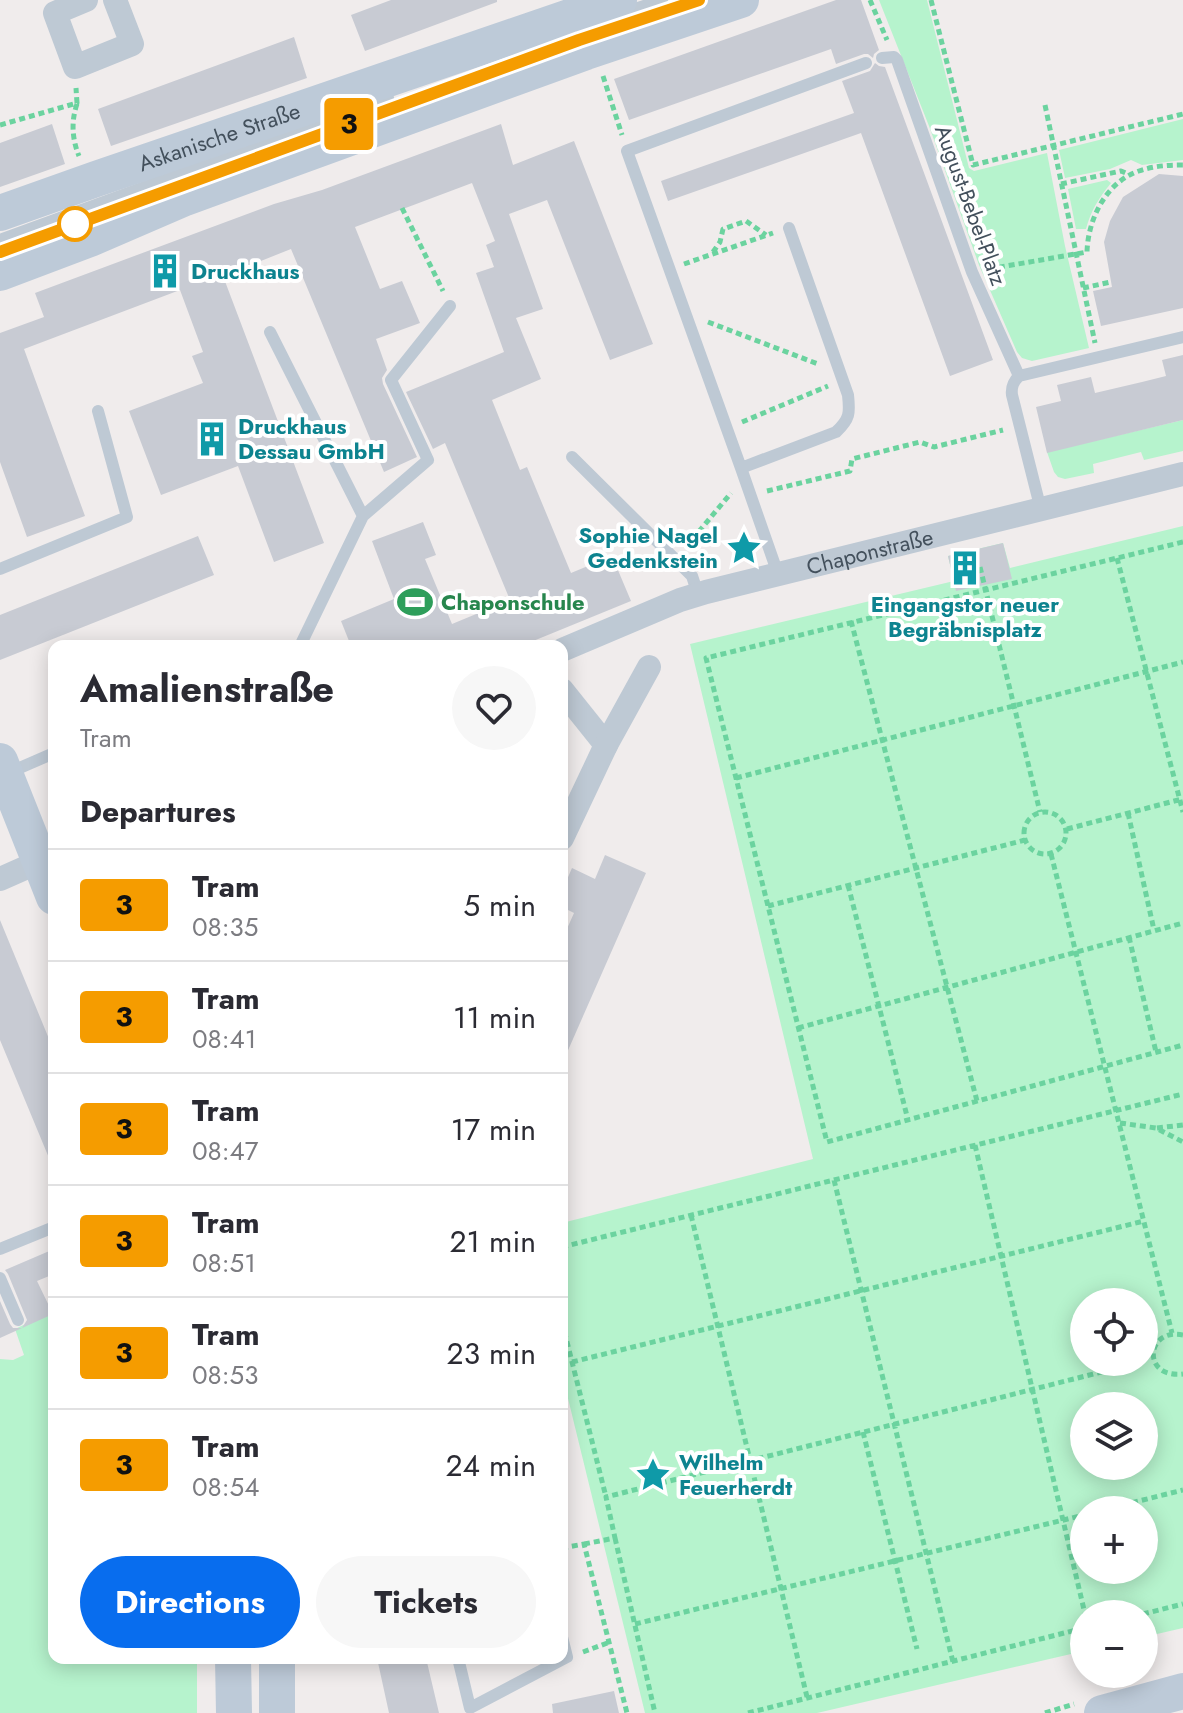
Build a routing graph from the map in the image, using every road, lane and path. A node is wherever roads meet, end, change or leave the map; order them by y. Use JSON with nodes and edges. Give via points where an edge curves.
{"nodes":[{"id":1,"x":86,"y":0,"type":"edge"},
{"id":2,"x":115,"y":0,"type":"edge"},
{"id":3,"x":741,"y":0,"type":"edge"},
{"id":4,"x":870,"y":0,"type":"edge"},
{"id":5,"x":931,"y":0,"type":"edge"},
{"id":6,"x":666,"y":5,"type":"edge"},
{"id":7,"x":616,"y":15,"type":"edge"},
{"id":8,"x":885,"y":37,"type":"dead end"},
{"id":9,"x":882,"y":58,"type":"dead end"},
{"id":10,"x":866,"y":63,"type":"dead end"},
{"id":11,"x":75,"y":67,"type":"junction"},
{"id":12,"x":601,"y":70,"type":"dead end"},
{"id":13,"x":77,"y":103,"type":"junction"},
{"id":14,"x":1045,"y":105,"type":"dead end"},
{"id":15,"x":1183,"y":114,"type":"edge"},
{"id":16,"x":0,"y":125,"type":"edge"},
{"id":17,"x":1053,"y":145,"type":"junction"},
{"id":18,"x":627,"y":151,"type":"junction"},
{"id":19,"x":80,"y":158,"type":"dead end"},
{"id":20,"x":1183,"y":165,"type":"edge"},
{"id":21,"x":1129,"y":175,"type":"junction"},
{"id":22,"x":1061,"y":184,"type":"junction"},
{"id":23,"x":402,"y":208,"type":"dead end"},
{"id":24,"x":0,"y":213,"type":"edge"},
{"id":25,"x":789,"y":228,"type":"joint"},
{"id":26,"x":767,"y":236,"type":"junction"},
{"id":27,"x":0,"y":240,"type":"edge"},
{"id":28,"x":0,"y":252,"type":"edge"},
{"id":29,"x":711,"y":254,"type":"junction"},
{"id":30,"x":1075,"y":254,"type":"junction"},
{"id":31,"x":670,"y":269,"type":"junction"},
{"id":32,"x":972,"y":272,"type":"junction"},
{"id":33,"x":0,"y":273,"type":"edge"},
{"id":34,"x":1111,"y":282,"type":"dead end"},
{"id":35,"x":1083,"y":288,"type":"junction"},
{"id":36,"x":450,"y":306,"type":"joint"},
{"id":37,"x":686,"y":314,"type":"junction"},
{"id":38,"x":270,"y":332,"type":"dead end"},
{"id":39,"x":1183,"y":337,"type":"edge"},
{"id":40,"x":1098,"y":357,"type":"junction"},
{"id":41,"x":823,"y":369,"type":"dead end"},
{"id":42,"x":1019,"y":376,"type":"junction"},
{"id":43,"x":826,"y":377,"type":"dead end"},
{"id":44,"x":98,"y":411,"type":"dead end"},
{"id":45,"x":1020,"y":426,"type":"junction"},
{"id":46,"x":726,"y":429,"type":"junction"},
{"id":47,"x":572,"y":457,"type":"dead end"},
{"id":48,"x":743,"y":472,"type":"junction"},
{"id":49,"x":1183,"y":474,"type":"edge"},
{"id":50,"x":751,"y":495,"type":"junction"},
{"id":51,"x":1041,"y":510,"type":"junction"},
{"id":52,"x":363,"y":516,"type":"junction"},
{"id":53,"x":1183,"y":542,"type":"edge"},
{"id":54,"x":1117,"y":558,"type":"junction"},
{"id":55,"x":675,"y":560,"type":"junction"},
{"id":56,"x":980,"y":567,"type":"dead end"},
{"id":57,"x":0,"y":569,"type":"edge"},
{"id":58,"x":778,"y":574,"type":"junction"},
{"id":59,"x":986,"y":590,"type":"junction"},
{"id":60,"x":698,"y":594,"type":"junction"},
{"id":61,"x":851,"y":621,"type":"junction"},
{"id":62,"x":303,"y":640,"type":"edge"},
{"id":63,"x":568,"y":648,"type":"edge"},
{"id":64,"x":1183,"y":662,"type":"edge"},
{"id":65,"x":649,"y":667,"type":"dead end"},
{"id":66,"x":1146,"y":671,"type":"junction"},
{"id":67,"x":568,"y":698,"type":"edge"},
{"id":68,"x":1014,"y":706,"type":"junction"},
{"id":69,"x":882,"y":740,"type":"junction"},
{"id":70,"x":606,"y":745,"type":"junction"},
{"id":71,"x":48,"y":755,"type":"edge"},
{"id":72,"x":3,"y":768,"type":"edge"},
{"id":73,"x":736,"y":778,"type":"junction"},
{"id":74,"x":1181,"y":799,"type":"edge"},
{"id":75,"x":1040,"y":812,"type":"junction"},
{"id":76,"x":1183,"y":812,"type":"edge"},
{"id":77,"x":1128,"y":813,"type":"junction"},
{"id":78,"x":568,"y":825,"type":"edge"},
{"id":79,"x":1067,"y":829,"type":"junction"},
{"id":80,"x":1025,"y":840,"type":"junction"},
{"id":81,"x":1051,"y":854,"type":"junction"},
{"id":82,"x":47,"y":858,"type":"edge"},
{"id":83,"x":916,"y":868,"type":"junction"},
{"id":84,"x":0,"y":879,"type":"edge"},
{"id":85,"x":848,"y":885,"type":"junction"},
{"id":86,"x":768,"y":906,"type":"junction"},
{"id":87,"x":1183,"y":923,"type":"edge"},
{"id":88,"x":1154,"y":930,"type":"junction"},
{"id":89,"x":1129,"y":937,"type":"junction"},
{"id":90,"x":1076,"y":952,"type":"junction"},
{"id":91,"x":947,"y":987,"type":"junction"},
{"id":92,"x":879,"y":1006,"type":"junction"},
{"id":93,"x":798,"y":1028,"type":"junction"},
{"id":94,"x":1183,"y":1045,"type":"edge"},
{"id":95,"x":1156,"y":1052,"type":"junction"},
{"id":96,"x":1105,"y":1066,"type":"junction"},
{"id":97,"x":1183,"y":1094,"type":"edge"},
{"id":98,"x":977,"y":1101,"type":"junction"},
{"id":99,"x":1116,"y":1111,"type":"junction"},
{"id":100,"x":908,"y":1120,"type":"junction"},
{"id":101,"x":1119,"y":1123,"type":"junction"},
{"id":102,"x":1183,"y":1125,"type":"edge"},
{"id":103,"x":1156,"y":1128,"type":"junction"},
{"id":104,"x":1183,"y":1142,"type":"edge"},
{"id":105,"x":975,"y":1145,"type":"junction"},
{"id":106,"x":834,"y":1180,"type":"junction"},
{"id":107,"x":691,"y":1215,"type":"junction"},
{"id":108,"x":1144,"y":1221,"type":"junction"},
{"id":109,"x":48,"y":1229,"type":"edge"},
{"id":110,"x":568,"y":1246,"type":"edge"},
{"id":111,"x":0,"y":1249,"type":"edge"},
{"id":112,"x":1001,"y":1257,"type":"junction"},
{"id":113,"x":0,"y":1278,"type":"edge"},
{"id":114,"x":862,"y":1291,"type":"junction"},
{"id":115,"x":18,"y":1320,"type":"dead end"},
{"id":116,"x":718,"y":1326,"type":"junction"},
{"id":117,"x":1172,"y":1333,"type":"junction"},
{"id":118,"x":1183,"y":1335,"type":"edge"},
{"id":119,"x":1158,"y":1342,"type":"edge"},
{"id":120,"x":568,"y":1346,"type":"edge"},
{"id":121,"x":572,"y":1362,"type":"junction"},
{"id":122,"x":1158,"y":1368,"type":"edge"},
{"id":123,"x":1183,"y":1374,"type":"edge"},
{"id":124,"x":1085,"y":1376,"type":"edge"},
{"id":125,"x":1032,"y":1389,"type":"junction"},
{"id":126,"x":894,"y":1424,"type":"junction"},
{"id":127,"x":863,"y":1432,"type":"junction"},
{"id":128,"x":750,"y":1460,"type":"junction"},
{"id":129,"x":1183,"y":1490,"type":"edge"},
{"id":130,"x":1158,"y":1496,"type":"edge"},
{"id":131,"x":606,"y":1497,"type":"junction"},
{"id":132,"x":1070,"y":1518,"type":"edge"},
{"id":133,"x":1063,"y":1520,"type":"junction"},
{"id":134,"x":615,"y":1538,"type":"junction"},
{"id":135,"x":584,"y":1544,"type":"junction"},
{"id":136,"x":568,"y":1547,"type":"edge"},
{"id":137,"x":926,"y":1553,"type":"junction"},
{"id":138,"x":895,"y":1561,"type":"junction"},
{"id":139,"x":781,"y":1588,"type":"junction"},
{"id":140,"x":1082,"y":1600,"type":"edge"},
{"id":141,"x":1183,"y":1604,"type":"edge"},
{"id":142,"x":1158,"y":1610,"type":"edge"},
{"id":143,"x":635,"y":1624,"type":"junction"},
{"id":144,"x":1070,"y":1632,"type":"edge"},
{"id":145,"x":610,"y":1642,"type":"junction"},
{"id":146,"x":917,"y":1649,"type":"dead end"},
{"id":147,"x":568,"y":1657,"type":"edge"},
{"id":148,"x":953,"y":1662,"type":"junction"},
{"id":149,"x":233,"y":1664,"type":"edge"},
{"id":150,"x":277,"y":1664,"type":"edge"},
{"id":151,"x":459,"y":1664,"type":"edge"},
{"id":152,"x":554,"y":1664,"type":"edge"},
{"id":153,"x":1183,"y":1691,"type":"edge"},
{"id":154,"x":807,"y":1697,"type":"junction"},
{"id":155,"x":234,"y":1713,"type":"edge"},
{"id":156,"x":277,"y":1713,"type":"edge"},
{"id":157,"x":627,"y":1713,"type":"edge"},
{"id":158,"x":655,"y":1713,"type":"edge"},
{"id":159,"x":748,"y":1713,"type":"edge"},
{"id":160,"x":1102,"y":1713,"type":"edge"}],
"edges":[{"from":1,"to":11,"type":"street","via":[[55,13]]},
{"from":2,"to":11,"type":"street","via":[[132,44]]},
{"from":3,"to":33,"type":"main road","name":"Askanische Straße","via":[[229,182]]},
{"from":4,"to":8,"type":"path"},
{"from":5,"to":17,"type":"path","via":[[973,165]]},
{"from":6,"to":7,"type":"lane"},
{"from":6,"to":7,"type":"lane"},
{"from":7,"to":24,"type":"main road","name":"Askanische Straße","via":[[126,168]]},
{"from":9,"to":32,"type":"lane","name":"August-Bebel-Platz","via":[[897,60]]},
{"from":10,"to":18,"type":"lane"},
{"from":11,"to":13,"type":"path"},
{"from":12,"to":18,"type":"path"},
{"from":13,"to":16,"type":"path"},
{"from":13,"to":19,"type":"path","via":[[73,143]]},
{"from":14,"to":17,"type":"path"},
{"from":15,"to":17,"type":"path"},
{"from":17,"to":22,"type":"path"},
{"from":18,"to":31,"type":"lane"},
{"from":20,"to":21,"type":"path"},
{"from":21,"to":22,"type":"path","via":[[1121,171]]},
{"from":21,"to":30,"type":"path","via":[[1094,216],[1087,252]]},
{"from":22,"to":30,"type":"path"},
{"from":23,"to":36,"type":"path"},
{"from":25,"to":26,"type":"path"},
{"from":25,"to":48,"type":"lane","via":[[850,411],[836,432]]},
{"from":26,"to":29,"type":"path"},
{"from":26,"to":29,"type":"path","via":[[746,221],[723,229]]},
{"from":27,"to":28,"type":"lane","via":[[396,101]]},
{"from":29,"to":31,"type":"path"},
{"from":30,"to":32,"type":"path"},
{"from":30,"to":35,"type":"path"},
{"from":31,"to":37,"type":"lane"},
{"from":32,"to":42,"type":"lane","name":"August-Bebel-Platz"},
{"from":34,"to":35,"type":"path"},
{"from":35,"to":40,"type":"path"},
{"from":36,"to":52,"type":"lane","via":[[391,380],[428,460]]},
{"from":37,"to":41,"type":"path"},
{"from":37,"to":46,"type":"lane"},
{"from":38,"to":52,"type":"lane"},
{"from":39,"to":40,"type":"lane"},
{"from":40,"to":42,"type":"lane"},
{"from":42,"to":45,"type":"lane","name":"August-Bebel-Platz","via":[[1011,389]]},
{"from":43,"to":46,"type":"path","via":[[829,386]]},
{"from":44,"to":57,"type":"lane","via":[[127,517]]},
{"from":45,"to":50,"type":"path","via":[[934,447],[920,442],[852,459],[850,471]]},
{"from":45,"to":51,"type":"lane","name":"August-Bebel-Platz"},
{"from":46,"to":48,"type":"lane"},
{"from":47,"to":55,"type":"lane"},
{"from":48,"to":50,"type":"lane"},
{"from":48,"to":55,"type":"path"},
{"from":49,"to":51,"type":"street","name":"Chaponstraße"},
{"from":50,"to":58,"type":"lane"},
{"from":51,"to":58,"type":"street","name":"Chaponstraße"},
{"from":52,"to":62,"type":"lane"},
{"from":53,"to":54,"type":"path"},
{"from":54,"to":59,"type":"path"},
{"from":54,"to":66,"type":"path"},
{"from":55,"to":60,"type":"lane","via":[[692,576]]},
{"from":56,"to":59,"type":"path"},
{"from":58,"to":60,"type":"street","name":"Chaponstraße"},
{"from":59,"to":61,"type":"path"},
{"from":59,"to":68,"type":"path"},
{"from":60,"to":63,"type":"street","name":"Chaponstraße"},
{"from":61,"to":69,"type":"path"},
{"from":61,"to":73,"type":"path","via":[[706,658]]},
{"from":64,"to":66,"type":"path"},
{"from":65,"to":70,"type":"street"},
{"from":66,"to":68,"type":"path"},
{"from":66,"to":74,"type":"path"},
{"from":67,"to":70,"type":"street"},
{"from":68,"to":69,"type":"path"},
{"from":68,"to":75,"type":"path"},
{"from":69,"to":73,"type":"path"},
{"from":69,"to":83,"type":"path"},
{"from":70,"to":78,"type":"street"},
{"from":71,"to":72,"type":"lane"},
{"from":72,"to":82,"type":"main road"},
{"from":73,"to":86,"type":"path"},
{"from":74,"to":76,"type":"path"},
{"from":74,"to":77,"type":"path"},
{"from":75,"to":79,"type":"path","via":[[1062,819]]},
{"from":75,"to":80,"type":"path","via":[[1024,828]]},
{"from":77,"to":79,"type":"path"},
{"from":77,"to":88,"type":"path"},
{"from":79,"to":81,"type":"path","via":[[1066,840]]},
{"from":80,"to":81,"type":"path","via":[[1030,849]]},
{"from":80,"to":83,"type":"path"},
{"from":81,"to":90,"type":"path"},
{"from":82,"to":84,"type":"street"},
{"from":83,"to":85,"type":"path"},
{"from":83,"to":91,"type":"path"},
{"from":85,"to":86,"type":"path"},
{"from":85,"to":92,"type":"path"},
{"from":86,"to":93,"type":"path"},
{"from":87,"to":88,"type":"path"},
{"from":88,"to":89,"type":"path"},
{"from":89,"to":90,"type":"path"},
{"from":89,"to":95,"type":"path"},
{"from":90,"to":91,"type":"path"},
{"from":90,"to":96,"type":"path"},
{"from":91,"to":92,"type":"path"},
{"from":91,"to":98,"type":"path"},
{"from":92,"to":93,"type":"path"},
{"from":92,"to":100,"type":"path"},
{"from":93,"to":100,"type":"path","via":[[827,1142]]},
{"from":94,"to":95,"type":"path"},
{"from":95,"to":96,"type":"path"},
{"from":96,"to":98,"type":"path"},
{"from":96,"to":99,"type":"path"},
{"from":97,"to":99,"type":"path"},
{"from":98,"to":100,"type":"path"},
{"from":99,"to":101,"type":"path"},
{"from":99,"to":105,"type":"path"},
{"from":101,"to":103,"type":"path"},
{"from":101,"to":108,"type":"path"},
{"from":102,"to":103,"type":"path"},
{"from":103,"to":104,"type":"path"},
{"from":105,"to":106,"type":"path"},
{"from":105,"to":112,"type":"path"},
{"from":106,"to":107,"type":"path"},
{"from":106,"to":114,"type":"path"},
{"from":107,"to":110,"type":"path"},
{"from":107,"to":116,"type":"path"},
{"from":108,"to":112,"type":"path"},
{"from":108,"to":117,"type":"path"},
{"from":109,"to":111,"type":"lane"},
{"from":112,"to":114,"type":"path"},
{"from":112,"to":125,"type":"path"},
{"from":113,"to":115,"type":"lane"},
{"from":114,"to":116,"type":"path"},
{"from":114,"to":126,"type":"path"},
{"from":116,"to":121,"type":"path"},
{"from":116,"to":128,"type":"path"},
{"from":117,"to":118,"type":"path"},
{"from":117,"to":119,"type":"path"},
{"from":120,"to":121,"type":"path"},
{"from":121,"to":131,"type":"path"},
{"from":122,"to":123,"type":"path"},
{"from":124,"to":125,"type":"path"},
{"from":125,"to":126,"type":"path"},
{"from":125,"to":133,"type":"path"},
{"from":126,"to":127,"type":"path"},
{"from":126,"to":137,"type":"path"},
{"from":127,"to":128,"type":"path"},
{"from":127,"to":138,"type":"path"},
{"from":128,"to":131,"type":"path"},
{"from":128,"to":139,"type":"path"},
{"from":129,"to":130,"type":"path"},
{"from":131,"to":134,"type":"path"},
{"from":132,"to":133,"type":"path"},
{"from":133,"to":137,"type":"path"},
{"from":133,"to":140,"type":"path"},
{"from":134,"to":135,"type":"path"},
{"from":134,"to":143,"type":"path"},
{"from":135,"to":136,"type":"path"},
{"from":135,"to":145,"type":"path"},
{"from":137,"to":138,"type":"path"},
{"from":137,"to":148,"type":"path"},
{"from":138,"to":139,"type":"path"},
{"from":138,"to":146,"type":"path"},
{"from":139,"to":143,"type":"path"},
{"from":139,"to":154,"type":"path"},
{"from":141,"to":142,"type":"path"},
{"from":143,"to":158,"type":"path"},
{"from":144,"to":148,"type":"path"},
{"from":145,"to":147,"type":"path"},
{"from":145,"to":157,"type":"path"},
{"from":148,"to":154,"type":"path"},
{"from":149,"to":155,"type":"main road"},
{"from":150,"to":156,"type":"main road"},
{"from":151,"to":152,"type":"lane","via":[[470,1708]]},
{"from":153,"to":160,"type":"main road"},
{"from":154,"to":159,"type":"path"}]}
